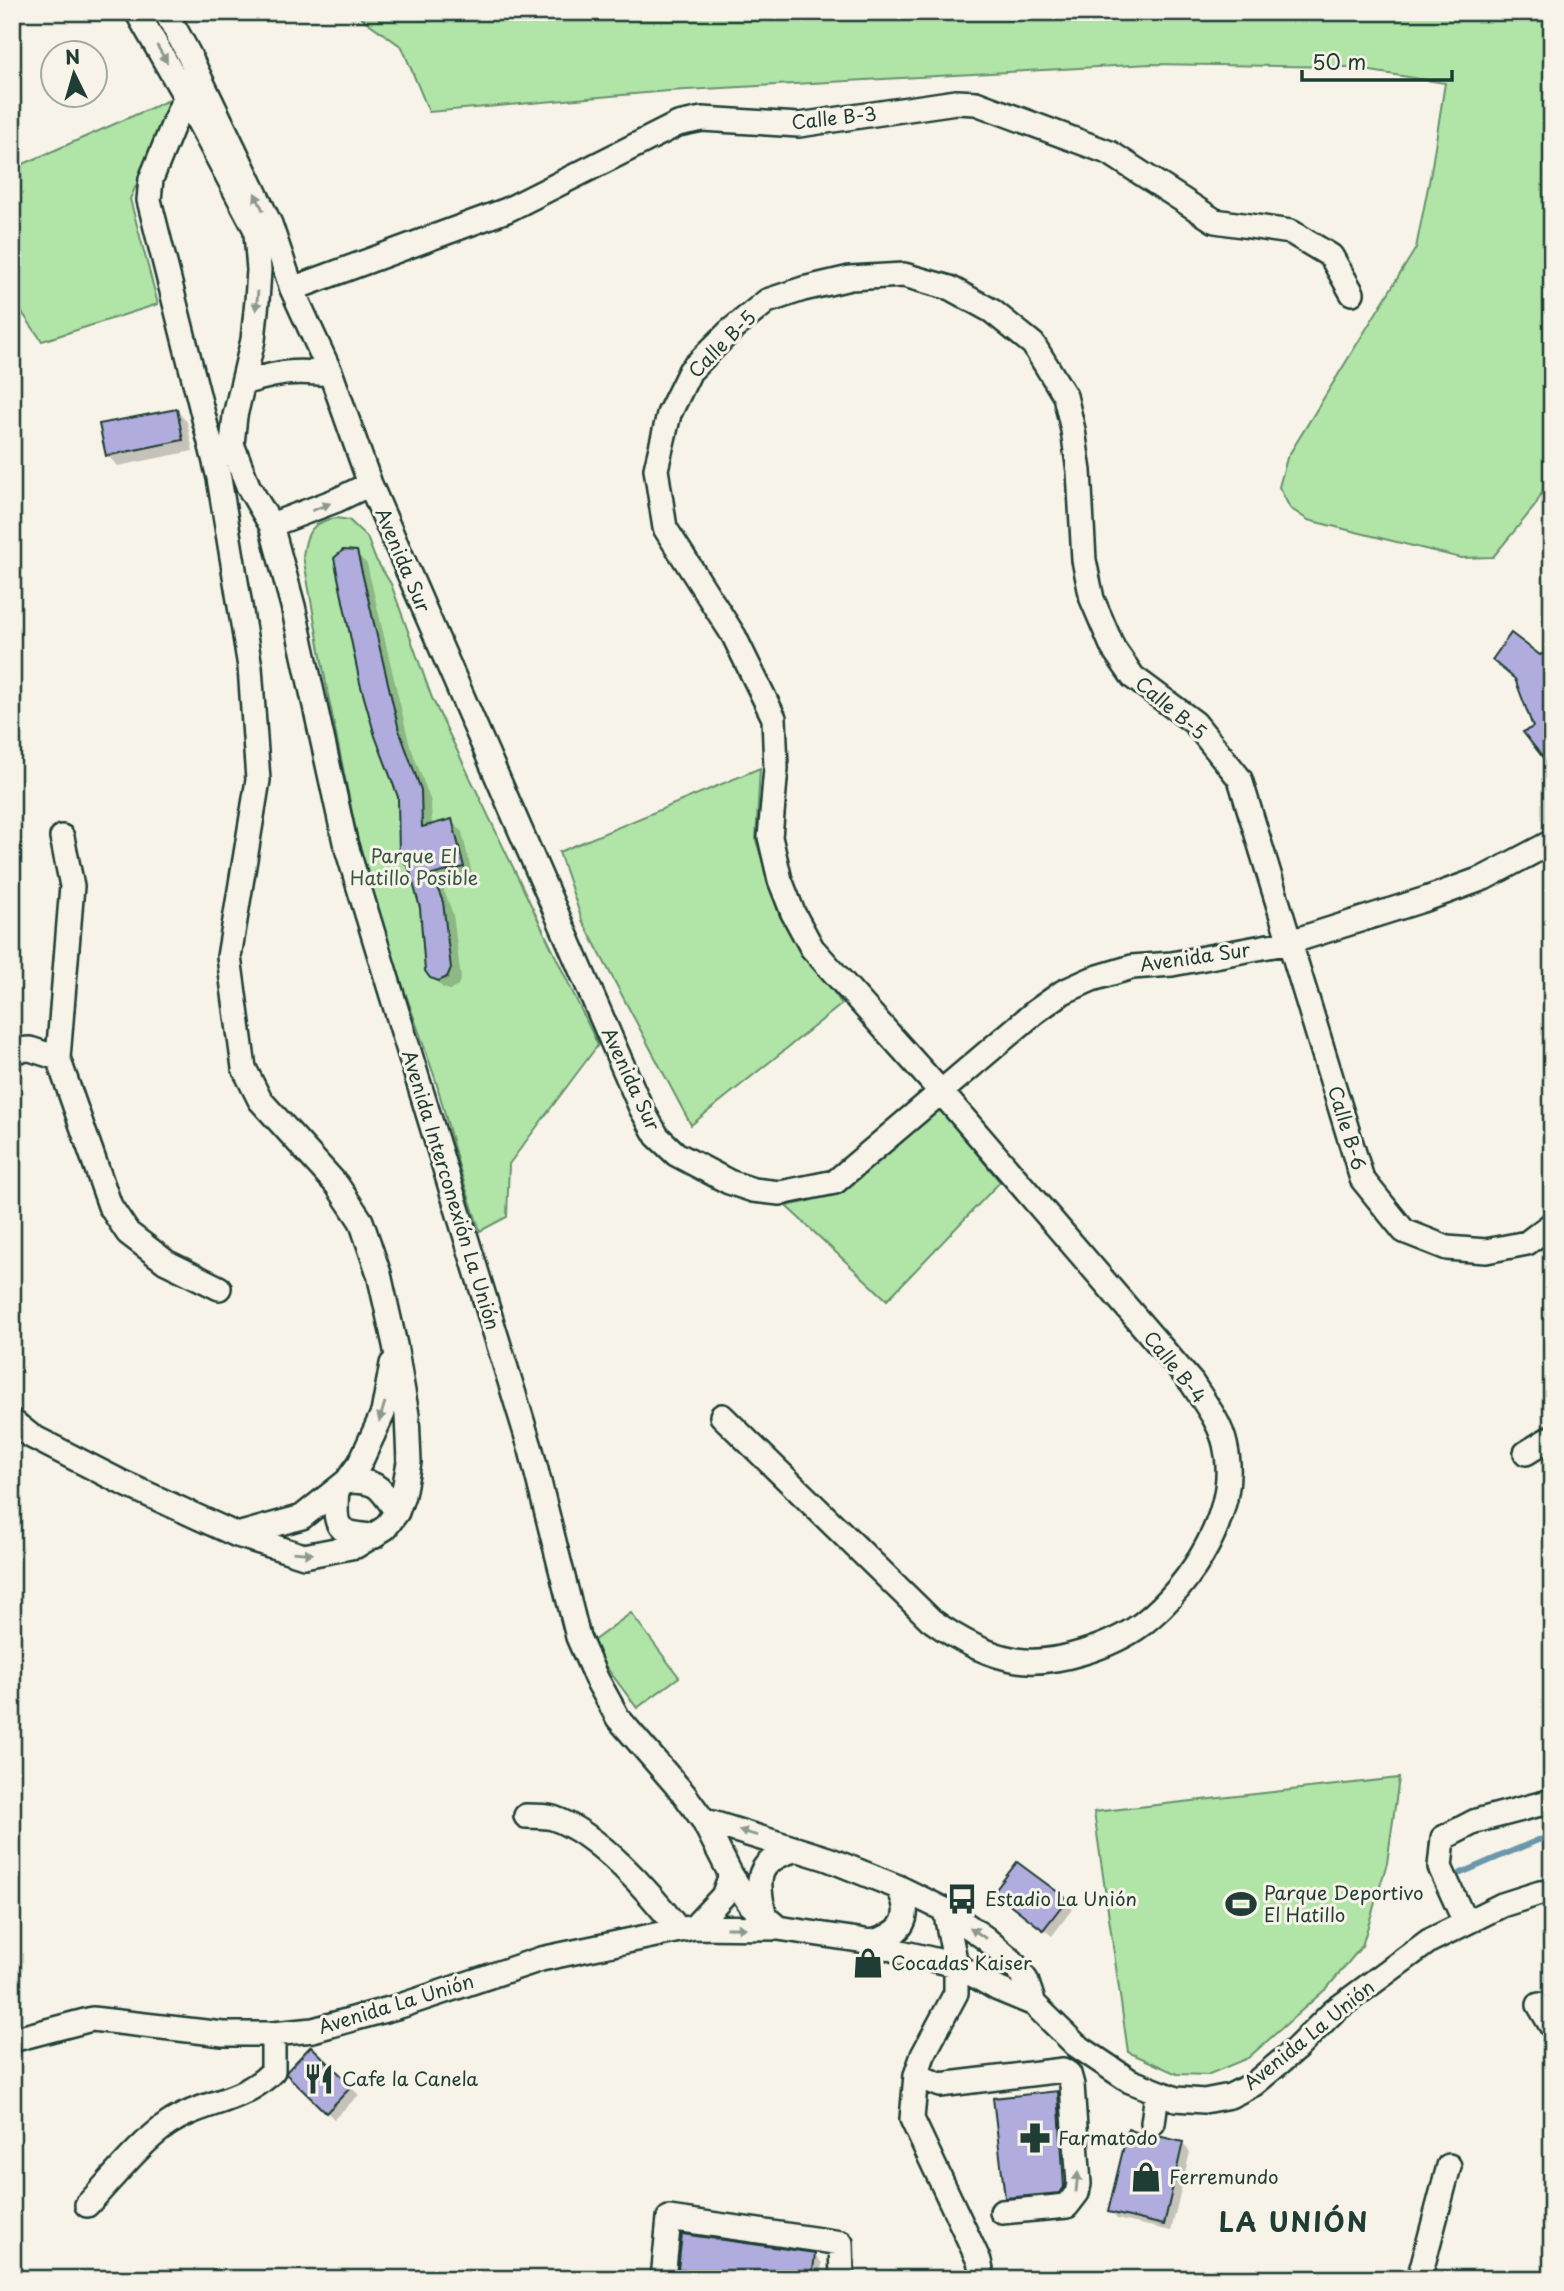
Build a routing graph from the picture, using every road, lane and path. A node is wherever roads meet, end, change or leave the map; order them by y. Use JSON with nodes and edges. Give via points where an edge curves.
{"nodes":[{"id":1,"x":137,"y":12,"type":"edge"},
{"id":2,"x":166,"y":12,"type":"edge"},
{"id":3,"x":186,"y":96,"type":"junction"},
{"id":4,"x":256,"y":233,"type":"junction"},
{"id":5,"x":292,"y":289,"type":"junction"},
{"id":6,"x":1352,"y":293,"type":"dead end"},
{"id":7,"x":331,"y":374,"type":"junction"},
{"id":8,"x":243,"y":383,"type":"junction"},
{"id":9,"x":370,"y":484,"type":"junction"},
{"id":10,"x":271,"y":525,"type":"junction"},
{"id":11,"x":62,"y":837,"type":"dead end"},
{"id":12,"x":1552,"y":842,"type":"edge"},
{"id":13,"x":1290,"y":942,"type":"junction"},
{"id":14,"x":12,"y":1050,"type":"edge"},
{"id":15,"x":58,"y":1059,"type":"junction"},
{"id":16,"x":942,"y":1093,"type":"junction"},
{"id":17,"x":1552,"y":1224,"type":"edge"},
{"id":18,"x":219,"y":1288,"type":"dead end"},
{"id":19,"x":395,"y":1345,"type":"junction"},
{"id":20,"x":722,"y":1416,"type":"dead end"},
{"id":21,"x":12,"y":1421,"type":"edge"},
{"id":22,"x":1552,"y":1437,"type":"edge"},
{"id":23,"x":1526,"y":1453,"type":"dead end"},
{"id":24,"x":342,"y":1485,"type":"junction"},
{"id":25,"x":397,"y":1513,"type":"junction"},
{"id":26,"x":237,"y":1535,"type":"junction"},
{"id":27,"x":375,"y":1536,"type":"junction"},
{"id":28,"x":1552,"y":1801,"type":"edge"},
{"id":29,"x":526,"y":1815,"type":"dead end"},
{"id":30,"x":703,"y":1820,"type":"junction"},
{"id":31,"x":795,"y":1850,"type":"junction"},
{"id":32,"x":732,"y":1875,"type":"junction"},
{"id":33,"x":898,"y":1887,"type":"junction"},
{"id":34,"x":1552,"y":1892,"type":"edge"},
{"id":35,"x":945,"y":1910,"type":"junction"},
{"id":36,"x":1465,"y":1922,"type":"junction"},
{"id":37,"x":772,"y":1923,"type":"junction"},
{"id":38,"x":687,"y":1929,"type":"junction"},
{"id":39,"x":872,"y":1942,"type":"junction"},
{"id":40,"x":956,"y":1965,"type":"junction"},
{"id":41,"x":1034,"y":2004,"type":"junction"},
{"id":42,"x":1539,"y":2005,"type":"dead end"},
{"id":43,"x":1552,"y":2027,"type":"edge"},
{"id":44,"x":273,"y":2035,"type":"junction"},
{"id":45,"x":12,"y":2040,"type":"edge"},
{"id":46,"x":916,"y":2076,"type":"junction"},
{"id":47,"x":1157,"y":2093,"type":"junction"},
{"id":48,"x":1153,"y":2123,"type":"dead end"},
{"id":49,"x":1449,"y":2166,"type":"dead end"},
{"id":50,"x":87,"y":2205,"type":"dead end"},
{"id":51,"x":1002,"y":2212,"type":"dead end"},
{"id":52,"x":663,"y":2279,"type":"edge"},
{"id":53,"x":842,"y":2279,"type":"edge"},
{"id":54,"x":983,"y":2279,"type":"edge"},
{"id":55,"x":1419,"y":2279,"type":"edge"}],
"edges":[{"from":1,"to":3,"type":"street","name":"Avenida Sur","one_way":true},
{"from":5,"to":2,"type":"street","name":"Avenida Sur","one_way":true,"via":[[270,224]]},
{"from":3,"to":4,"type":"street","name":"Avenida Sur"},
{"from":3,"to":19,"type":"street","via":[[151,179],[149,200],[219,478],[250,667],[258,780],[229,957],[244,1068],[260,1100],[337,1185],[361,1221]]},
{"from":4,"to":5,"type":"street","name":"Avenida Sur"},
{"from":4,"to":8,"type":"street","name":"Avenida Sur","one_way":true,"via":[[257,301]]},
{"from":5,"to":6,"type":"street","name":"Calle B-3","via":[[507,210],[678,124],[702,119],[799,125],[956,102],[976,103],[1110,153],[1215,221],[1291,232],[1331,257]]},
{"from":5,"to":7,"type":"street","name":"Avenida Sur"},
{"from":7,"to":8,"type":"street","via":[[279,372]]},
{"from":7,"to":9,"type":"street","name":"Avenida Sur"},
{"from":8,"to":10,"type":"street","name":"Avenida Sur","via":[[232,444],[248,486]]},
{"from":10,"to":9,"type":"street","one_way":true},
{"from":9,"to":16,"type":"street","name":"Avenida Sur","via":[[657,1136],[676,1154],[729,1182],[780,1194],[835,1182]]},
{"from":10,"to":30,"type":"street","name":"Avenida Interconexión La Unión","via":[[345,842],[531,1450],[578,1637],[618,1718]]},
{"from":11,"to":15,"type":"street","via":[[72,886]]},
{"from":12,"to":13,"type":"street","name":"Avenida Sur","via":[[1484,878]]},
{"from":13,"to":16,"type":"street","name":"Avenida Sur","via":[[1132,967],[1091,979],[1035,1012]]},
{"from":13,"to":16,"type":"street","name":"Calle B-5","via":[[1240,779],[1195,723],[1133,677],[1113,648],[1092,599],[1084,560],[1079,471],[1065,396],[1033,344],[992,311],[950,288],[904,275],[850,278],[767,301],[690,371],[669,414],[656,469],[665,528],[734,636],[774,718],[776,768],[770,837],[793,913],[812,948]]},
{"from":13,"to":17,"type":"street","name":"Calle B-6","via":[[1362,1179],[1404,1231],[1447,1248],[1486,1251],[1527,1243]]},
{"from":14,"to":15,"type":"street","via":[[30,1049]]},
{"from":15,"to":18,"type":"street","via":[[110,1206],[128,1233],[166,1262]]},
{"from":16,"to":20,"type":"street","name":"Calle B-4","via":[[1192,1383],[1212,1414],[1225,1444],[1228,1484],[1221,1518],[1187,1580],[1141,1625],[1082,1653],[1018,1660],[989,1652],[931,1620]]},
{"from":19,"to":24,"type":"street","one_way":true,"via":[[383,1413],[360,1463]]},
{"from":19,"to":25,"type":"street","via":[[407,1415],[408,1462]]},
{"from":21,"to":26,"type":"street","via":[[76,1459]]},
{"from":22,"to":23,"type":"street"},
{"from":24,"to":25,"type":"street","via":[[369,1481],[382,1490]]},
{"from":24,"to":26,"type":"street","via":[[302,1517]]},
{"from":24,"to":27,"type":"street","via":[[335,1515],[338,1525],[349,1535]]},
{"from":25,"to":27,"type":"street"},
{"from":26,"to":27,"type":"street","one_way":true,"via":[[304,1556],[356,1546]]},
{"from":28,"to":36,"type":"street","via":[[1476,1821],[1443,1838],[1440,1867]]},
{"from":29,"to":38,"type":"street","via":[[551,1817],[573,1827]]},
{"from":31,"to":30,"type":"street","name":"Avenida La Unión","one_way":true},
{"from":30,"to":32,"type":"street"},
{"from":31,"to":33,"type":"street","name":"Avenida La Unión"},
{"from":31,"to":37,"type":"street","via":[[778,1855],[763,1869],[759,1882]]},
{"from":32,"to":37,"type":"street","via":[[750,1903]]},
{"from":32,"to":38,"type":"street","via":[[723,1896]]},
{"from":33,"to":35,"type":"street","name":"Avenida La Unión"},
{"from":33,"to":39,"type":"street","via":[[905,1899],[904,1922],[896,1933]]},
{"from":34,"to":36,"type":"street","name":"Avenida La Unión","via":[[1521,1898]]},
{"from":35,"to":40,"type":"street"},
{"from":41,"to":35,"type":"street","name":"Avenida La Unión","one_way":true,"via":[[1026,1980],[1012,1961]]},
{"from":36,"to":47,"type":"street","name":"Avenida La Unión","via":[[1409,1954],[1335,2011],[1254,2084],[1230,2096],[1204,2101]]},
{"from":38,"to":37,"type":"street","name":"Avenida La Unión","one_way":true},
{"from":37,"to":39,"type":"street","name":"Avenida La Unión"},
{"from":38,"to":44,"type":"street","name":"Avenida La Unión","via":[[541,1959],[400,2006],[313,2030]]},
{"from":39,"to":40,"type":"street","name":"Avenida La Unión"},
{"from":40,"to":41,"type":"street","name":"Avenida La Unión"},
{"from":40,"to":46,"type":"street","via":[[956,1993]]},
{"from":41,"to":47,"type":"street","name":"Avenida La Unión","via":[[1105,2066]]},
{"from":42,"to":43,"type":"street"},
{"from":44,"to":45,"type":"street","name":"Avenida La Unión","via":[[92,2019]]},
{"from":44,"to":50,"type":"street","via":[[273,2071],[260,2085],[168,2124]]},
{"from":51,"to":46,"type":"street","one_way":true,"via":[[1067,2206],[1077,2193],[1069,2074],[1063,2070],[940,2085]]},
{"from":46,"to":54,"type":"street","via":[[912,2119],[979,2261]]},
{"from":47,"to":48,"type":"street"},
{"from":49,"to":55,"type":"street"},
{"from":52,"to":53,"type":"street","via":[[668,2218],[841,2243]]}]}
